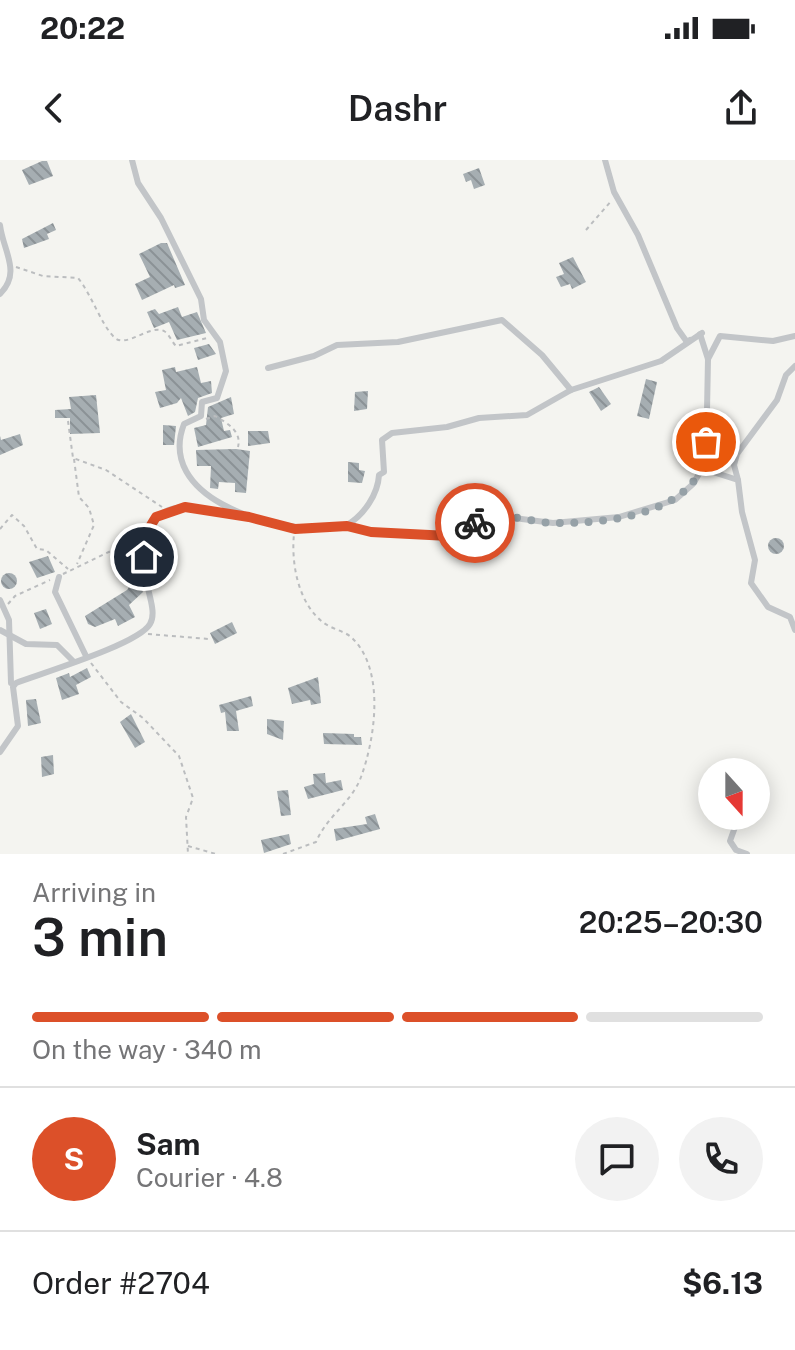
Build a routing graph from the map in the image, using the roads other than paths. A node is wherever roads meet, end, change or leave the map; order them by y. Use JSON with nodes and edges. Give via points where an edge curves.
{"nodes":[{"id":1,"x":132,"y":160,"type":"edge"},
{"id":2,"x":605,"y":160,"type":"edge"},
{"id":3,"x":0,"y":225,"type":"edge"},
{"id":4,"x":0,"y":294,"type":"edge"},
{"id":5,"x":702,"y":333,"type":"junction"},
{"id":6,"x":795,"y":336,"type":"edge"},
{"id":7,"x":708,"y":359,"type":"junction"},
{"id":8,"x":795,"y":366,"type":"edge"},
{"id":9,"x":268,"y":368,"type":"dead end"},
{"id":10,"x":571,"y":390,"type":"junction"},
{"id":11,"x":706,"y":462,"type":"junction"},
{"id":12,"x":738,"y":480,"type":"junction"},
{"id":13,"x":249,"y":517,"type":"junction"},
{"id":14,"x":347,"y":526,"type":"junction"},
{"id":15,"x":59,"y":577,"type":"road end"},
{"id":16,"x":2,"y":604,"type":"edge"},
{"id":17,"x":0,"y":630,"type":"edge"},
{"id":18,"x":795,"y":630,"type":"edge"},
{"id":19,"x":8,"y":634,"type":"junction"},
{"id":20,"x":86,"y":656,"type":"junction"},
{"id":21,"x":73,"y":661,"type":"junction"},
{"id":22,"x":11,"y":683,"type":"dead end"},
{"id":23,"x":0,"y":752,"type":"edge"},
{"id":24,"x":734,"y":830,"type":"edge"},
{"id":25,"x":747,"y":854,"type":"edge"}],
"edges":[{"from":1,"to":13,"type":"street","via":[[138,183],[201,299],[204,320],[226,364],[220,393],[202,402],[201,416],[184,424],[178,446],[195,485]]},
{"from":2,"to":5,"type":"street","via":[[615,196],[638,235],[677,328],[687,342]]},
{"from":3,"to":4,"type":"street","via":[[12,265],[10,284]]},
{"from":5,"to":7,"type":"street"},
{"from":5,"to":10,"type":"street","via":[[661,361]]},
{"from":6,"to":7,"type":"street","via":[[773,341],[720,336]]},
{"from":7,"to":11,"type":"street"},
{"from":8,"to":12,"type":"street","via":[[737,454]]},
{"from":9,"to":10,"type":"street","via":[[337,345],[398,342],[502,320]]},
{"from":10,"to":14,"type":"street","via":[[527,415],[392,433],[382,440],[384,472],[375,499]]},
{"from":11,"to":12,"type":"street","via":[[716,473]]},
{"from":11,"to":14,"type":"street","via":[[675,500],[619,517],[553,523],[491,515],[449,536]]},
{"from":12,"to":18,"type":"street","via":[[755,560],[751,583],[768,607],[790,617]]},
{"from":13,"to":14,"type":"street","via":[[295,529]]},
{"from":13,"to":20,"type":"street","via":[[194,508],[156,517],[145,535],[153,616],[143,631],[109,652]]},
{"from":15,"to":20,"type":"street","via":[[55,592]]},
{"from":16,"to":19,"type":"street"},
{"from":17,"to":19,"type":"street"},
{"from":19,"to":21,"type":"street","via":[[26,644],[57,645]]},
{"from":19,"to":22,"type":"street"},
{"from":20,"to":21,"type":"street"},
{"from":21,"to":23,"type":"street","via":[[16,683],[18,726]]},
{"from":24,"to":25,"type":"street","via":[[730,841]]}]}
